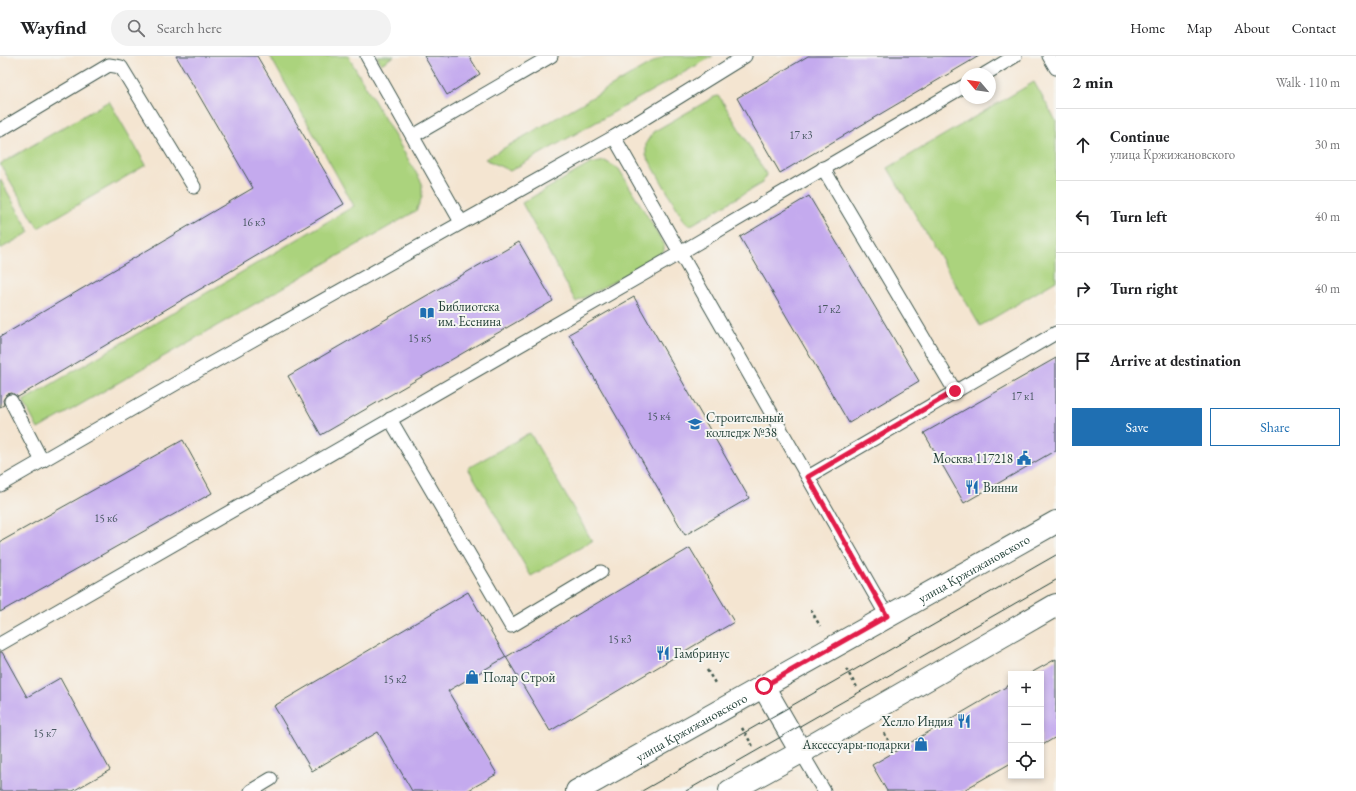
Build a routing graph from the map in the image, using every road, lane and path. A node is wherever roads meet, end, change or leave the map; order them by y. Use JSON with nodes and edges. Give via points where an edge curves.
{"nodes":[{"id":1,"x":367,"y":56,"type":"edge"},
{"id":2,"x":551,"y":56,"type":"edge"},
{"id":3,"x":745,"y":56,"type":"edge"},
{"id":4,"x":1015,"y":56,"type":"edge"},
{"id":5,"x":1049,"y":56,"type":"edge"},
{"id":6,"x":994,"y":68,"type":"edge"},
{"id":7,"x":1056,"y":68,"type":"edge"},
{"id":8,"x":960,"y":88,"type":"edge"},
{"id":9,"x":0,"y":130,"type":"edge"},
{"id":10,"x":413,"y":136,"type":"junction"},
{"id":11,"x":614,"y":137,"type":"junction"},
{"id":12,"x":823,"y":168,"type":"junction"},
{"id":13,"x":194,"y":187,"type":"dead end"},
{"id":14,"x":461,"y":222,"type":"junction"},
{"id":15,"x":680,"y":253,"type":"junction"},
{"id":16,"x":1056,"y":333,"type":"edge"},
{"id":17,"x":955,"y":391,"type":"junction"},
{"id":18,"x":11,"y":401,"type":"dead end"},
{"id":19,"x":390,"y":419,"type":"junction"},
{"id":20,"x":42,"y":461,"type":"junction"},
{"id":21,"x":808,"y":477,"type":"junction"},
{"id":22,"x":0,"y":485,"type":"edge"},
{"id":23,"x":1056,"y":522,"type":"edge"},
{"id":24,"x":601,"y":572,"type":"dead end"},
{"id":25,"x":1056,"y":605,"type":"edge"},
{"id":26,"x":811,"y":610,"type":"dead end"},
{"id":27,"x":887,"y":616,"type":"junction"},
{"id":28,"x":0,"y":644,"type":"edge"},
{"id":29,"x":833,"y":647,"type":"junction"},
{"id":30,"x":764,"y":686,"type":"junction"},
{"id":31,"x":871,"y":712,"type":"junction"},
{"id":32,"x":739,"y":723,"type":"dead end"},
{"id":33,"x":888,"y":740,"type":"dead end"},
{"id":34,"x":756,"y":751,"type":"dead end"},
{"id":35,"x":801,"y":752,"type":"junction"},
{"id":36,"x":272,"y":779,"type":"dead end"},
{"id":37,"x":251,"y":791,"type":"edge"},
{"id":38,"x":577,"y":791,"type":"edge"},
{"id":39,"x":730,"y":791,"type":"edge"},
{"id":40,"x":824,"y":791,"type":"edge"}],
"edges":[{"from":1,"to":10,"type":"lane"},
{"from":2,"to":10,"type":"lane"},
{"from":3,"to":11,"type":"lane"},
{"from":4,"to":6,"type":"lane"},
{"from":5,"to":7,"type":"lane"},
{"from":8,"to":12,"type":"lane"},
{"from":9,"to":13,"type":"lane","via":[[109,65],[122,67]]},
{"from":10,"to":14,"type":"lane"},
{"from":11,"to":14,"type":"lane"},
{"from":11,"to":15,"type":"lane"},
{"from":12,"to":15,"type":"lane"},
{"from":12,"to":17,"type":"lane"},
{"from":14,"to":20,"type":"lane"},
{"from":15,"to":19,"type":"lane"},
{"from":15,"to":21,"type":"lane"},
{"from":16,"to":17,"type":"lane"},
{"from":17,"to":21,"type":"lane"},
{"from":18,"to":20,"type":"lane"},
{"from":19,"to":24,"type":"lane","via":[[511,626]]},
{"from":19,"to":28,"type":"lane"},
{"from":20,"to":22,"type":"lane"},
{"from":21,"to":27,"type":"lane"},
{"from":23,"to":27,"type":"street","name":"улица Кржижановского"},
{"from":25,"to":31,"type":"street"},
{"from":26,"to":29,"type":"path"},
{"from":27,"to":29,"type":"street","name":"улица Кржижановского"},
{"from":29,"to":30,"type":"street","name":"улица Кржижановского"},
{"from":29,"to":31,"type":"path"},
{"from":30,"to":35,"type":"street"},
{"from":30,"to":38,"type":"street","name":"улица Кржижановского"},
{"from":31,"to":33,"type":"path"},
{"from":31,"to":35,"type":"street"},
{"from":32,"to":34,"type":"path"},
{"from":35,"to":39,"type":"street"},
{"from":35,"to":40,"type":"lane"},
{"from":36,"to":37,"type":"lane"}]}
